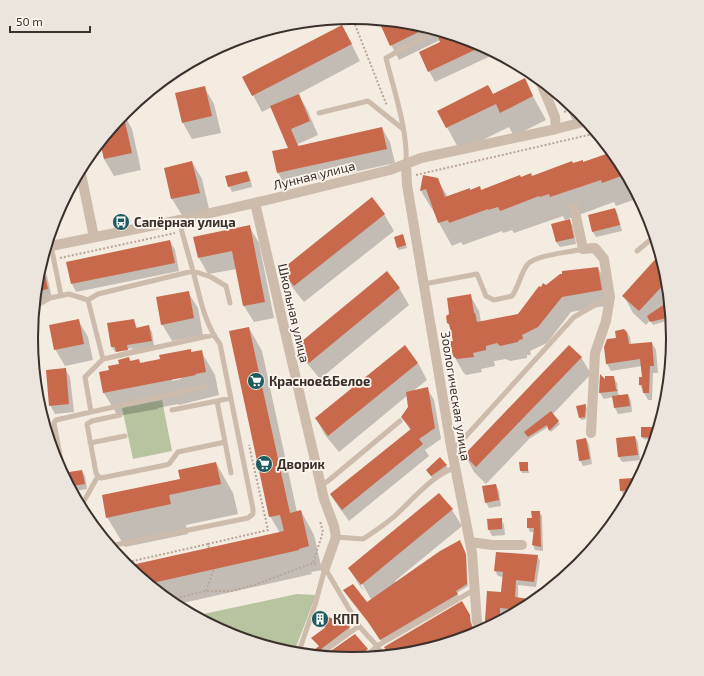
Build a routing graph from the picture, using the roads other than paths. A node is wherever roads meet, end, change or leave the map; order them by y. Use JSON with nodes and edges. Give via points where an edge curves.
{"nodes":[{"id":1,"x":429,"y":34,"type":"edge"},
{"id":2,"x":544,"y":90,"type":"edge"},
{"id":3,"x":319,"y":113,"type":"dead end"},
{"id":4,"x":580,"y":123,"type":"edge"},
{"id":5,"x":403,"y":129,"type":"junction"},
{"id":6,"x":556,"y":129,"type":"junction"},
{"id":7,"x":406,"y":164,"type":"junction"},
{"id":8,"x":82,"y":178,"type":"edge"},
{"id":9,"x":255,"y":203,"type":"junction"},
{"id":10,"x":574,"y":206,"type":"dead end"},
{"id":11,"x":180,"y":220,"type":"junction"},
{"id":12,"x":94,"y":237,"type":"junction"},
{"id":13,"x":650,"y":240,"type":"edge"},
{"id":14,"x":53,"y":245,"type":"edge"},
{"id":15,"x":583,"y":249,"type":"junction"},
{"id":16,"x":638,"y":251,"type":"dead end"},
{"id":17,"x":50,"y":252,"type":"edge"},
{"id":18,"x":194,"y":271,"type":"junction"},
{"id":19,"x":424,"y":284,"type":"junction"},
{"id":20,"x":61,"y":296,"type":"junction"},
{"id":21,"x":610,"y":297,"type":"junction"},
{"id":22,"x":88,"y":300,"type":"junction"},
{"id":23,"x":40,"y":303,"type":"edge"},
{"id":24,"x":230,"y":303,"type":"dead end"},
{"id":25,"x":213,"y":335,"type":"junction"},
{"id":26,"x":103,"y":358,"type":"junction"},
{"id":27,"x":204,"y":387,"type":"dead end"},
{"id":28,"x":231,"y":398,"type":"junction"},
{"id":29,"x":216,"y":401,"type":"junction"},
{"id":30,"x":172,"y":410,"type":"dead end"},
{"id":31,"x":91,"y":412,"type":"junction"},
{"id":32,"x":120,"y":415,"type":"dead end"},
{"id":33,"x":400,"y":421,"type":"dead end"},
{"id":34,"x":591,"y":433,"type":"dead end"},
{"id":35,"x":125,"y":436,"type":"dead end"},
{"id":36,"x":225,"y":442,"type":"junction"},
{"id":37,"x":90,"y":443,"type":"junction"},
{"id":38,"x":450,"y":446,"type":"junction"},
{"id":39,"x":59,"y":450,"type":"edge"},
{"id":40,"x":454,"y":468,"type":"junction"},
{"id":41,"x":231,"y":473,"type":"dead end"},
{"id":42,"x":98,"y":476,"type":"junction"},
{"id":43,"x":321,"y":484,"type":"junction"},
{"id":44,"x":84,"y":501,"type":"edge"},
{"id":45,"x":336,"y":537,"type":"junction"},
{"id":46,"x":470,"y":542,"type":"junction"},
{"id":47,"x":116,"y":545,"type":"edge"},
{"id":48,"x":522,"y":545,"type":"dead end"},
{"id":49,"x":325,"y":568,"type":"junction"},
{"id":50,"x":474,"y":590,"type":"junction"},
{"id":51,"x":479,"y":625,"type":"edge"},
{"id":52,"x":359,"y":626,"type":"junction"},
{"id":53,"x":377,"y":646,"type":"junction"},
{"id":54,"x":300,"y":647,"type":"edge"},
{"id":55,"x":325,"y":650,"type":"edge"},
{"id":56,"x":380,"y":650,"type":"edge"},
{"id":57,"x":372,"y":651,"type":"edge"}],
"edges":[{"from":1,"to":5,"type":"lane","via":[[386,58]]},
{"from":2,"to":6,"type":"street"},
{"from":3,"to":5,"type":"lane","via":[[368,101]]},
{"from":4,"to":6,"type":"street","name":"Лунная улица"},
{"from":5,"to":7,"type":"lane"},
{"from":6,"to":7,"type":"street","name":"Лунная улица","via":[[421,158]]},
{"from":7,"to":9,"type":"street","name":"Лунная улица"},
{"from":7,"to":19,"type":"street","name":"Зоологическая улица","via":[[407,185]]},
{"from":8,"to":12,"type":"street"},
{"from":9,"to":11,"type":"street","name":"Лунная улица"},
{"from":9,"to":43,"type":"street","name":"Школьная улица"},
{"from":10,"to":15,"type":"street"},
{"from":11,"to":12,"type":"street","name":"Лунная улица"},
{"from":11,"to":18,"type":"lane"},
{"from":12,"to":14,"type":"street","name":"Лунная улица"},
{"from":13,"to":16,"type":"lane"},
{"from":15,"to":19,"type":"lane","via":[[542,257],[527,264],[512,296],[494,300],[486,296],[477,274]]},
{"from":15,"to":21,"type":"street","via":[[595,248],[604,259]]},
{"from":17,"to":20,"type":"lane"},
{"from":18,"to":22,"type":"lane","via":[[98,294]]},
{"from":18,"to":24,"type":"lane","via":[[226,286]]},
{"from":18,"to":25,"type":"lane","via":[[205,317]]},
{"from":19,"to":38,"type":"street","name":"Зоологическая улица"},
{"from":20,"to":22,"type":"lane","via":[[69,294]]},
{"from":20,"to":23,"type":"lane"},
{"from":21,"to":34,"type":"street","via":[[606,321],[595,354]]},
{"from":21,"to":38,"type":"lane","via":[[574,317],[458,444]]},
{"from":22,"to":26,"type":"lane"},
{"from":25,"to":26,"type":"lane"},
{"from":25,"to":28,"type":"lane","via":[[220,344]]},
{"from":26,"to":31,"type":"lane","via":[[85,377]]},
{"from":27,"to":31,"type":"lane"},
{"from":28,"to":29,"type":"lane"},
{"from":28,"to":47,"type":"lane","via":[[253,509],[251,516]]},
{"from":29,"to":30,"type":"lane"},
{"from":29,"to":36,"type":"lane"},
{"from":31,"to":39,"type":"lane","via":[[56,420],[54,423]]},
{"from":32,"to":37,"type":"lane","via":[[89,422],[87,427]]},
{"from":33,"to":43,"type":"lane","via":[[328,481]]},
{"from":35,"to":37,"type":"lane"},
{"from":36,"to":41,"type":"lane"},
{"from":36,"to":42,"type":"lane","via":[[178,452],[166,465],[104,478]]},
{"from":37,"to":42,"type":"lane"},
{"from":38,"to":40,"type":"street","name":"Зоологическая улица"},
{"from":40,"to":45,"type":"lane","via":[[446,470],[397,514],[363,539]]},
{"from":40,"to":46,"type":"street","name":"Зоологическая улица"},
{"from":42,"to":44,"type":"lane"},
{"from":43,"to":45,"type":"street","name":"Школьная улица"},
{"from":45,"to":49,"type":"street"},
{"from":46,"to":48,"type":"street"},
{"from":46,"to":50,"type":"street","name":"Зоологическая улица"},
{"from":49,"to":52,"type":"lane"},
{"from":49,"to":54,"type":"lane"},
{"from":50,"to":51,"type":"street","name":"Зоологическая улица"},
{"from":50,"to":53,"type":"lane"},
{"from":52,"to":53,"type":"lane"},
{"from":52,"to":55,"type":"lane"},
{"from":53,"to":56,"type":"lane"},
{"from":53,"to":57,"type":"lane"}]}
